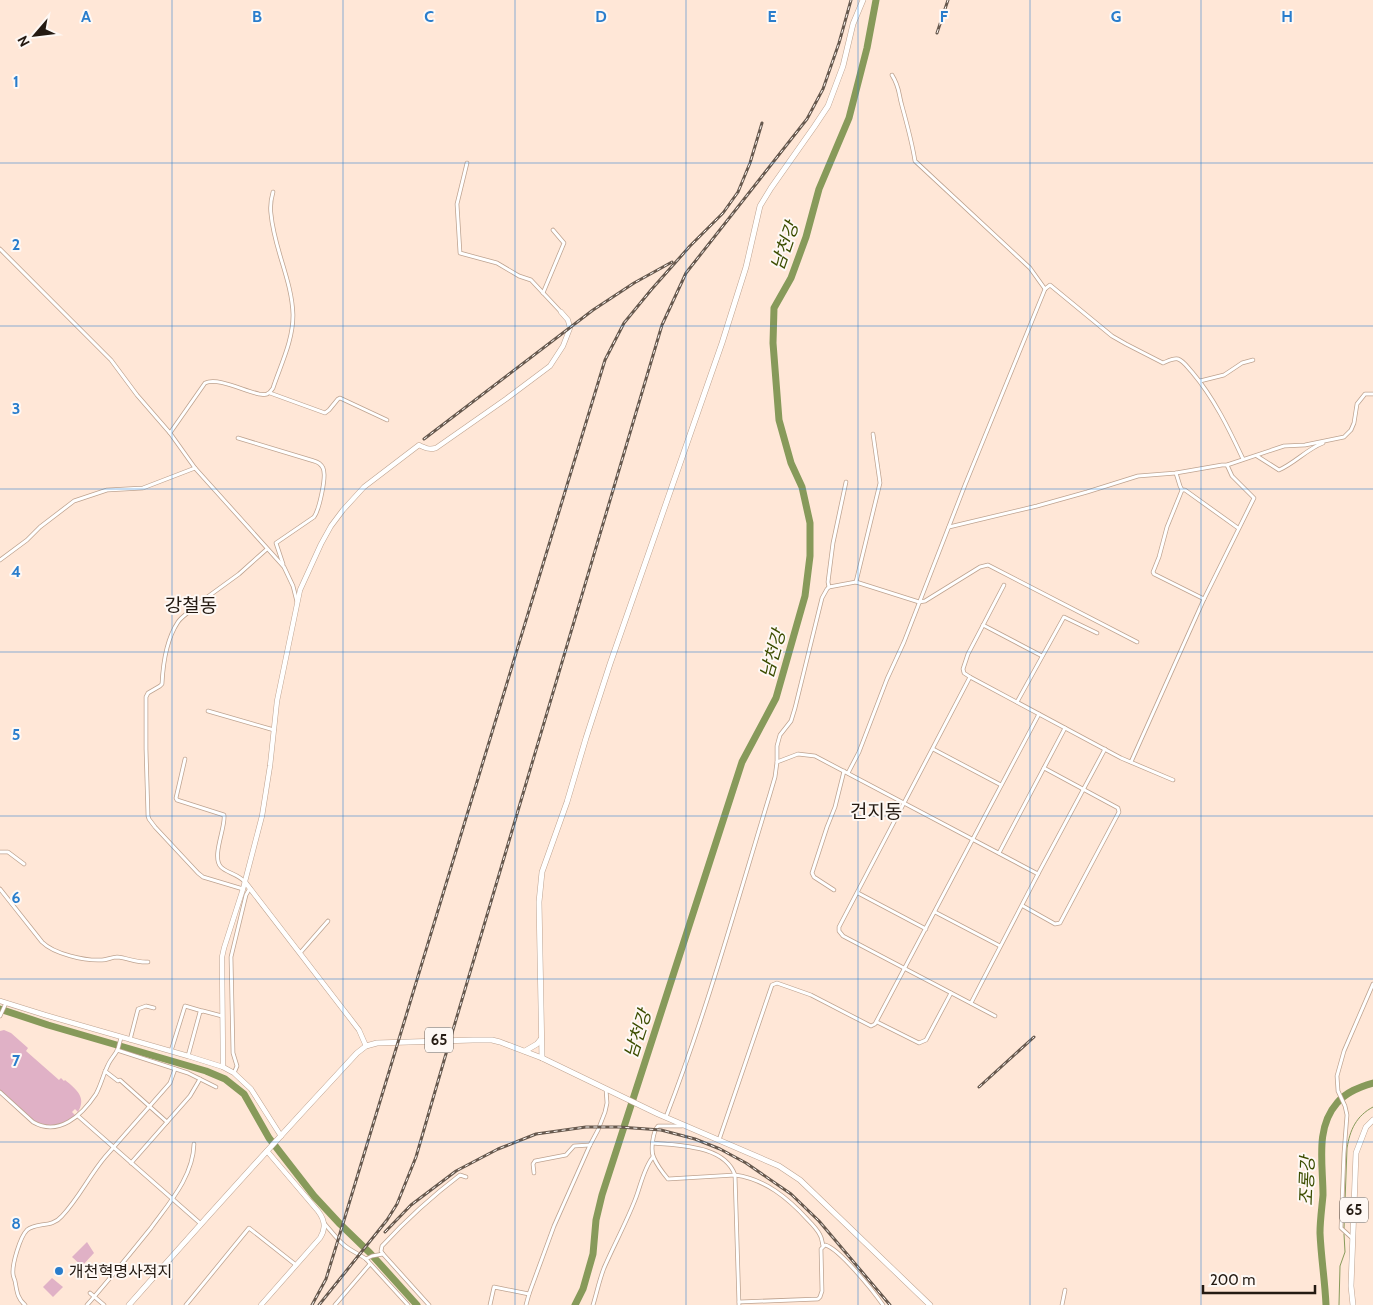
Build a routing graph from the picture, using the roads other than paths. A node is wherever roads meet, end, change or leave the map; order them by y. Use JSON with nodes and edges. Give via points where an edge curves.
{"nodes":[{"id":1,"x":863,"y":0,"type":"edge"},
{"id":2,"x":892,"y":75,"type":"dead end"},
{"id":3,"x":467,"y":163,"type":"dead end"},
{"id":4,"x":273,"y":192,"type":"dead end"},
{"id":5,"x":553,"y":230,"type":"dead end"},
{"id":6,"x":0,"y":249,"type":"edge"},
{"id":7,"x":1045,"y":289,"type":"junction"},
{"id":8,"x":543,"y":293,"type":"junction"},
{"id":9,"x":561,"y":312,"type":"joint"},
{"id":10,"x":1253,"y":360,"type":"dead end"},
{"id":11,"x":1200,"y":381,"type":"junction"},
{"id":12,"x":270,"y":392,"type":"junction"},
{"id":13,"x":1373,"y":394,"type":"edge"},
{"id":14,"x":387,"y":420,"type":"dead end"},
{"id":15,"x":170,"y":434,"type":"junction"},
{"id":16,"x":872,"y":434,"type":"dead end"},
{"id":17,"x":238,"y":438,"type":"dead end"},
{"id":18,"x":1330,"y":440,"type":"junction"},
{"id":19,"x":1257,"y":456,"type":"junction"},
{"id":20,"x":1244,"y":460,"type":"junction"},
{"id":21,"x":1227,"y":465,"type":"junction"},
{"id":22,"x":195,"y":468,"type":"junction"},
{"id":23,"x":1176,"y":473,"type":"junction"},
{"id":24,"x":846,"y":482,"type":"dead end"},
{"id":25,"x":1182,"y":490,"type":"junction"},
{"id":26,"x":949,"y":527,"type":"junction"},
{"id":27,"x":1238,"y":528,"type":"junction"},
{"id":28,"x":267,"y":549,"type":"junction"},
{"id":29,"x":0,"y":560,"type":"edge"},
{"id":30,"x":284,"y":567,"type":"junction"},
{"id":31,"x":856,"y":582,"type":"junction"},
{"id":32,"x":1004,"y":585,"type":"dead end"},
{"id":33,"x":829,"y":587,"type":"junction"},
{"id":34,"x":1204,"y":599,"type":"junction"},
{"id":35,"x":919,"y":602,"type":"junction"},
{"id":36,"x":297,"y":603,"type":"junction"},
{"id":37,"x":983,"y":625,"type":"junction"},
{"id":38,"x":1097,"y":633,"type":"dead end"},
{"id":39,"x":1137,"y":642,"type":"dead end"},
{"id":40,"x":1042,"y":656,"type":"junction"},
{"id":41,"x":970,"y":677,"type":"junction"},
{"id":42,"x":1017,"y":702,"type":"junction"},
{"id":43,"x":208,"y":712,"type":"dead end"},
{"id":44,"x":1039,"y":714,"type":"junction"},
{"id":45,"x":1065,"y":728,"type":"junction"},
{"id":46,"x":274,"y":730,"type":"junction"},
{"id":47,"x":933,"y":749,"type":"junction"},
{"id":48,"x":1105,"y":749,"type":"junction"},
{"id":49,"x":185,"y":760,"type":"dead end"},
{"id":50,"x":778,"y":762,"type":"junction"},
{"id":51,"x":1131,"y":762,"type":"junction"},
{"id":52,"x":1044,"y":768,"type":"junction"},
{"id":53,"x":846,"y":772,"type":"junction"},
{"id":54,"x":1173,"y":780,"type":"dead end"},
{"id":55,"x":1001,"y":785,"type":"junction"},
{"id":56,"x":1083,"y":789,"type":"junction"},
{"id":57,"x":905,"y":803,"type":"junction"},
{"id":58,"x":972,"y":840,"type":"junction"},
{"id":59,"x":0,"y":852,"type":"edge"},
{"id":60,"x":999,"y":853,"type":"junction"},
{"id":61,"x":24,"y":864,"type":"dead end"},
{"id":62,"x":1038,"y":874,"type":"junction"},
{"id":63,"x":245,"y":882,"type":"junction"},
{"id":64,"x":250,"y":888,"type":"junction"},
{"id":65,"x":0,"y":889,"type":"edge"},
{"id":66,"x":243,"y":889,"type":"junction"},
{"id":67,"x":834,"y":890,"type":"dead end"},
{"id":68,"x":858,"y":893,"type":"junction"},
{"id":69,"x":1023,"y":906,"type":"junction"},
{"id":70,"x":935,"y":912,"type":"junction"},
{"id":71,"x":328,"y":921,"type":"dead end"},
{"id":72,"x":926,"y":929,"type":"junction"},
{"id":73,"x":1000,"y":946,"type":"junction"},
{"id":74,"x":300,"y":953,"type":"junction"},
{"id":75,"x":148,"y":962,"type":"dead end"},
{"id":76,"x":906,"y":968,"type":"junction"},
{"id":77,"x":1373,"y":984,"type":"edge"},
{"id":78,"x":232,"y":993,"type":"junction"},
{"id":79,"x":951,"y":993,"type":"junction"},
{"id":80,"x":222,"y":994,"type":"junction"},
{"id":81,"x":0,"y":1001,"type":"edge"},
{"id":82,"x":971,"y":1003,"type":"junction"},
{"id":83,"x":6,"y":1005,"type":"junction"},
{"id":84,"x":154,"y":1008,"type":"dead end"},
{"id":85,"x":202,"y":1011,"type":"junction"},
{"id":86,"x":1,"y":1014,"type":"edge"},
{"id":87,"x":222,"y":1016,"type":"junction"},
{"id":88,"x":995,"y":1016,"type":"dead end"},
{"id":89,"x":877,"y":1022,"type":"junction"},
{"id":90,"x":542,"y":1039,"type":"junction"},
{"id":91,"x":120,"y":1040,"type":"junction"},
{"id":92,"x":130,"y":1040,"type":"junction"},
{"id":93,"x":366,"y":1046,"type":"junction"},
{"id":94,"x":117,"y":1050,"type":"junction"},
{"id":95,"x":525,"y":1051,"type":"junction"},
{"id":96,"x":171,"y":1052,"type":"junction"},
{"id":97,"x":188,"y":1056,"type":"junction"},
{"id":98,"x":542,"y":1058,"type":"junction"},
{"id":99,"x":223,"y":1067,"type":"junction"},
{"id":100,"x":175,"y":1069,"type":"junction"},
{"id":101,"x":105,"y":1070,"type":"junction"},
{"id":102,"x":234,"y":1073,"type":"junction"},
{"id":103,"x":200,"y":1079,"type":"junction"},
{"id":104,"x":216,"y":1087,"type":"dead end"},
{"id":105,"x":606,"y":1088,"type":"junction"},
{"id":106,"x":0,"y":1092,"type":"edge"},
{"id":107,"x":150,"y":1106,"type":"junction"},
{"id":108,"x":78,"y":1116,"type":"junction"},
{"id":109,"x":666,"y":1117,"type":"junction"},
{"id":110,"x":1373,"y":1120,"type":"edge"},
{"id":111,"x":167,"y":1122,"type":"junction"},
{"id":112,"x":686,"y":1126,"type":"junction"},
{"id":113,"x":280,"y":1138,"type":"junction"},
{"id":114,"x":718,"y":1140,"type":"junction"},
{"id":115,"x":194,"y":1144,"type":"dead end"},
{"id":116,"x":653,"y":1144,"type":"junction"},
{"id":117,"x":590,"y":1145,"type":"junction"},
{"id":118,"x":113,"y":1147,"type":"junction"},
{"id":119,"x":268,"y":1150,"type":"junction"},
{"id":120,"x":653,"y":1157,"type":"junction"},
{"id":121,"x":131,"y":1163,"type":"junction"},
{"id":122,"x":534,"y":1173,"type":"dead end"},
{"id":123,"x":735,"y":1175,"type":"junction"},
{"id":124,"x":466,"y":1177,"type":"dead end"},
{"id":125,"x":172,"y":1199,"type":"junction"},
{"id":126,"x":324,"y":1223,"type":"junction"},
{"id":127,"x":201,"y":1224,"type":"junction"},
{"id":128,"x":1353,"y":1238,"type":"junction"},
{"id":129,"x":823,"y":1246,"type":"junction"},
{"id":130,"x":383,"y":1254,"type":"junction"},
{"id":131,"x":366,"y":1259,"type":"junction"},
{"id":132,"x":370,"y":1264,"type":"junction"},
{"id":133,"x":296,"y":1266,"type":"junction"},
{"id":134,"x":1065,"y":1290,"type":"dead end"},
{"id":135,"x":90,"y":1293,"type":"dead end"},
{"id":136,"x":528,"y":1294,"type":"junction"},
{"id":137,"x":94,"y":1297,"type":"junction"},
{"id":138,"x":739,"y":1303,"type":"edge"},
{"id":139,"x":25,"y":1305,"type":"edge"},
{"id":140,"x":87,"y":1305,"type":"edge"},
{"id":141,"x":104,"y":1305,"type":"edge"},
{"id":142,"x":129,"y":1305,"type":"edge"},
{"id":143,"x":186,"y":1305,"type":"edge"},
{"id":144,"x":261,"y":1305,"type":"edge"},
{"id":145,"x":335,"y":1305,"type":"edge"},
{"id":146,"x":408,"y":1305,"type":"edge"},
{"id":147,"x":429,"y":1305,"type":"edge"},
{"id":148,"x":490,"y":1305,"type":"edge"},
{"id":149,"x":526,"y":1305,"type":"edge"},
{"id":150,"x":592,"y":1305,"type":"edge"},
{"id":151,"x":883,"y":1305,"type":"edge"},
{"id":152,"x":930,"y":1305,"type":"edge"},
{"id":153,"x":1062,"y":1305,"type":"edge"},
{"id":154,"x":1352,"y":1305,"type":"edge"}],
"edges":[{"from":1,"to":90,"type":"main road","via":[[852,24],[843,66],[828,106],[760,206],[746,267],[722,343],[610,664],[542,872],[539,902]]},
{"from":2,"to":7,"type":"street","via":[[899,88],[915,161],[1030,268]]},
{"from":3,"to":8,"type":"street","via":[[457,204],[460,253],[496,262],[530,280]]},
{"from":4,"to":12,"type":"street","via":[[271,220],[290,293],[292,314],[291,337]]},
{"from":5,"to":8,"type":"street","via":[[564,243]]},
{"from":6,"to":15,"type":"street","via":[[111,360]]},
{"from":7,"to":11,"type":"street","via":[[1050,285],[1103,329],[1134,348],[1164,363],[1173,359],[1182,361]]},
{"from":7,"to":26,"type":"street"},
{"from":8,"to":9,"type":"street"},
{"from":9,"to":36,"type":"street","via":[[570,328],[560,351],[546,370],[436,448],[419,445],[349,502],[321,544]]},
{"from":10,"to":11,"type":"street","via":[[1227,374]]},
{"from":11,"to":20,"type":"street"},
{"from":12,"to":14,"type":"street","via":[[325,412],[340,398]]},
{"from":12,"to":15,"type":"street","via":[[249,392],[208,381]]},
{"from":13,"to":18,"type":"street","via":[[1365,394],[1358,401],[1354,423],[1348,433]]},
{"from":15,"to":22,"type":"street"},
{"from":16,"to":31,"type":"street","via":[[880,483]]},
{"from":17,"to":30,"type":"street","via":[[314,461],[323,468],[317,513],[276,543]]},
{"from":18,"to":19,"type":"street","via":[[1284,446]]},
{"from":18,"to":19,"type":"street","via":[[1279,470]]},
{"from":19,"to":20,"type":"street"},
{"from":20,"to":21,"type":"street"},
{"from":21,"to":23,"type":"street"},
{"from":21,"to":27,"type":"street","via":[[1232,476],[1254,498]]},
{"from":22,"to":28,"type":"street"},
{"from":22,"to":29,"type":"street","via":[[143,488],[107,490],[74,500]]},
{"from":23,"to":25,"type":"street"},
{"from":23,"to":26,"type":"street","via":[[1138,476],[1037,506]]},
{"from":24,"to":33,"type":"street","via":[[833,543]]},
{"from":25,"to":27,"type":"street"},
{"from":25,"to":34,"type":"street","via":[[1153,572]]},
{"from":26,"to":35,"type":"street"},
{"from":27,"to":34,"type":"street"},
{"from":28,"to":30,"type":"street"},
{"from":28,"to":66,"type":"street","via":[[178,620],[163,662],[162,684],[146,697],[148,819],[198,873]]},
{"from":30,"to":36,"type":"street"},
{"from":31,"to":33,"type":"street"},
{"from":31,"to":35,"type":"street"},
{"from":32,"to":37,"type":"street"},
{"from":33,"to":50,"type":"street","via":[[822,598],[796,708],[780,735]]},
{"from":34,"to":51,"type":"street"},
{"from":35,"to":39,"type":"street","via":[[925,602],[988,565]]},
{"from":35,"to":53,"type":"street","via":[[859,752]]},
{"from":36,"to":46,"type":"street"},
{"from":37,"to":40,"type":"street"},
{"from":37,"to":41,"type":"street","via":[[964,664],[964,673]]},
{"from":38,"to":40,"type":"street","via":[[1064,616]]},
{"from":40,"to":42,"type":"street"},
{"from":41,"to":42,"type":"street"},
{"from":41,"to":47,"type":"street"},
{"from":42,"to":44,"type":"street"},
{"from":43,"to":46,"type":"street"},
{"from":44,"to":45,"type":"street"},
{"from":44,"to":55,"type":"street"},
{"from":45,"to":48,"type":"street"},
{"from":45,"to":52,"type":"street"},
{"from":46,"to":63,"type":"street","via":[[264,805]]},
{"from":47,"to":55,"type":"street"},
{"from":47,"to":57,"type":"street"},
{"from":48,"to":51,"type":"street"},
{"from":48,"to":56,"type":"street"},
{"from":49,"to":63,"type":"street","via":[[176,798],[224,815],[219,865]]},
{"from":50,"to":53,"type":"street","via":[[798,754],[810,755]]},
{"from":50,"to":109,"type":"street","via":[[685,1067]]},
{"from":51,"to":54,"type":"street"},
{"from":52,"to":56,"type":"street"},
{"from":52,"to":60,"type":"street"},
{"from":53,"to":57,"type":"street"},
{"from":53,"to":67,"type":"street","via":[[812,873]]},
{"from":55,"to":58,"type":"street"},
{"from":56,"to":62,"type":"street"},
{"from":56,"to":69,"type":"street","via":[[1119,809],[1089,870],[1057,924]]},
{"from":57,"to":58,"type":"street"},
{"from":57,"to":68,"type":"street"},
{"from":58,"to":60,"type":"street"},
{"from":58,"to":70,"type":"street"},
{"from":59,"to":61,"type":"street","via":[[8,852]]},
{"from":60,"to":62,"type":"street"},
{"from":62,"to":69,"type":"street"},
{"from":63,"to":64,"type":"street"},
{"from":63,"to":66,"type":"street"},
{"from":64,"to":74,"type":"street"},
{"from":64,"to":78,"type":"street","via":[[232,952]]},
{"from":65,"to":75,"type":"street","via":[[50,948],[83,959],[114,957]]},
{"from":66,"to":80,"type":"street","via":[[222,957]]},
{"from":68,"to":72,"type":"street"},
{"from":68,"to":76,"type":"street","via":[[839,926],[841,934]]},
{"from":69,"to":73,"type":"street"},
{"from":70,"to":72,"type":"street"},
{"from":70,"to":73,"type":"street"},
{"from":71,"to":74,"type":"street"},
{"from":72,"to":76,"type":"street"},
{"from":73,"to":82,"type":"street"},
{"from":74,"to":93,"type":"street","via":[[359,1030]]},
{"from":76,"to":79,"type":"street"},
{"from":76,"to":89,"type":"street"},
{"from":77,"to":128,"type":"street","via":[[1340,1062],[1336,1082],[1348,1120],[1341,1225]]},
{"from":78,"to":80,"type":"street"},
{"from":78,"to":102,"type":"street","via":[[237,1066]]},
{"from":79,"to":82,"type":"street"},
{"from":79,"to":89,"type":"street","via":[[923,1042]]},
{"from":80,"to":87,"type":"street"},
{"from":81,"to":83,"type":"street"},
{"from":82,"to":88,"type":"street"},
{"from":83,"to":86,"type":"street"},
{"from":83,"to":91,"type":"street"},
{"from":84,"to":92,"type":"street","via":[[146,1006],[138,1010]]},
{"from":85,"to":87,"type":"street"},
{"from":85,"to":96,"type":"street","via":[[185,1006]]},
{"from":85,"to":97,"type":"street"},
{"from":87,"to":99,"type":"street"},
{"from":89,"to":114,"type":"street","via":[[871,1026],[811,995],[777,983],[772,985]]},
{"from":90,"to":95,"type":"main road"},
{"from":90,"to":98,"type":"main road"},
{"from":91,"to":92,"type":"street"},
{"from":91,"to":94,"type":"street"},
{"from":92,"to":96,"type":"street"},
{"from":93,"to":95,"type":"main road","number":"65","via":[[492,1040]]},
{"from":93,"to":113,"type":"main road"},
{"from":94,"to":100,"type":"street"},
{"from":94,"to":101,"type":"street"},
{"from":95,"to":98,"type":"main road","number":"65"},
{"from":96,"to":97,"type":"street"},
{"from":97,"to":99,"type":"street"},
{"from":98,"to":105,"type":"main road","number":"65"},
{"from":99,"to":102,"type":"street"},
{"from":100,"to":103,"type":"street"},
{"from":100,"to":107,"type":"street","via":[[170,1083]]},
{"from":101,"to":107,"type":"street"},
{"from":101,"to":108,"type":"street","via":[[96,1094]]},
{"from":102,"to":113,"type":"street","via":[[258,1098]]},
{"from":103,"to":104,"type":"street"},
{"from":103,"to":111,"type":"street"},
{"from":105,"to":109,"type":"main road","number":"65"},
{"from":105,"to":117,"type":"street","via":[[606,1112]]},
{"from":106,"to":108,"type":"street","via":[[38,1125],[60,1126]]},
{"from":107,"to":111,"type":"street"},
{"from":107,"to":118,"type":"street"},
{"from":108,"to":118,"type":"street"},
{"from":109,"to":112,"type":"main road","number":"65"},
{"from":110,"to":128,"type":"main road","number":"65","via":[[1366,1127],[1356,1153]]},
{"from":111,"to":121,"type":"street"},
{"from":112,"to":114,"type":"main road","number":"65"},
{"from":112,"to":116,"type":"street","via":[[658,1126],[653,1134]]},
{"from":113,"to":119,"type":"main road"},
{"from":114,"to":152,"type":"main road","number":"65","via":[[795,1176]]},
{"from":115,"to":125,"type":"street","via":[[188,1171]]},
{"from":116,"to":120,"type":"street"},
{"from":116,"to":123,"type":"street","via":[[694,1147],[709,1152],[726,1161]]},
{"from":117,"to":122,"type":"street","via":[[574,1146],[566,1155],[535,1161]]},
{"from":117,"to":136,"type":"street"},
{"from":118,"to":121,"type":"street"},
{"from":118,"to":139,"type":"street","via":[[62,1217],[54,1223],[30,1228],[20,1240],[12,1274],[18,1296]]},
{"from":119,"to":126,"type":"street","via":[[322,1215]]},
{"from":119,"to":127,"type":"main road"},
{"from":120,"to":123,"type":"street","via":[[668,1179]]},
{"from":120,"to":150,"type":"street","via":[[605,1266]]},
{"from":121,"to":125,"type":"street"},
{"from":123,"to":129,"type":"street","via":[[760,1182],[785,1198],[819,1233]]},
{"from":123,"to":138,"type":"street"},
{"from":124,"to":130,"type":"street","via":[[460,1175],[410,1217],[382,1246]]},
{"from":125,"to":127,"type":"street"},
{"from":125,"to":137,"type":"street"},
{"from":126,"to":131,"type":"street","via":[[338,1240]]},
{"from":126,"to":133,"type":"street","via":[[322,1234]]},
{"from":127,"to":142,"type":"main road"},
{"from":128,"to":154,"type":"main road","number":"65"},
{"from":129,"to":138,"type":"street","via":[[822,1291],[818,1299]]},
{"from":129,"to":151,"type":"street","via":[[833,1248]]},
{"from":130,"to":131,"type":"street"},
{"from":130,"to":147,"type":"street"},
{"from":131,"to":132,"type":"street"},
{"from":132,"to":145,"type":"street"},
{"from":132,"to":146,"type":"street"},
{"from":133,"to":143,"type":"street","via":[[249,1228]]},
{"from":133,"to":144,"type":"street"},
{"from":134,"to":153,"type":"street"},
{"from":135,"to":137,"type":"street"},
{"from":136,"to":148,"type":"street","via":[[494,1287]]},
{"from":136,"to":149,"type":"street"},
{"from":137,"to":140,"type":"street"},
{"from":137,"to":141,"type":"street"}]}
